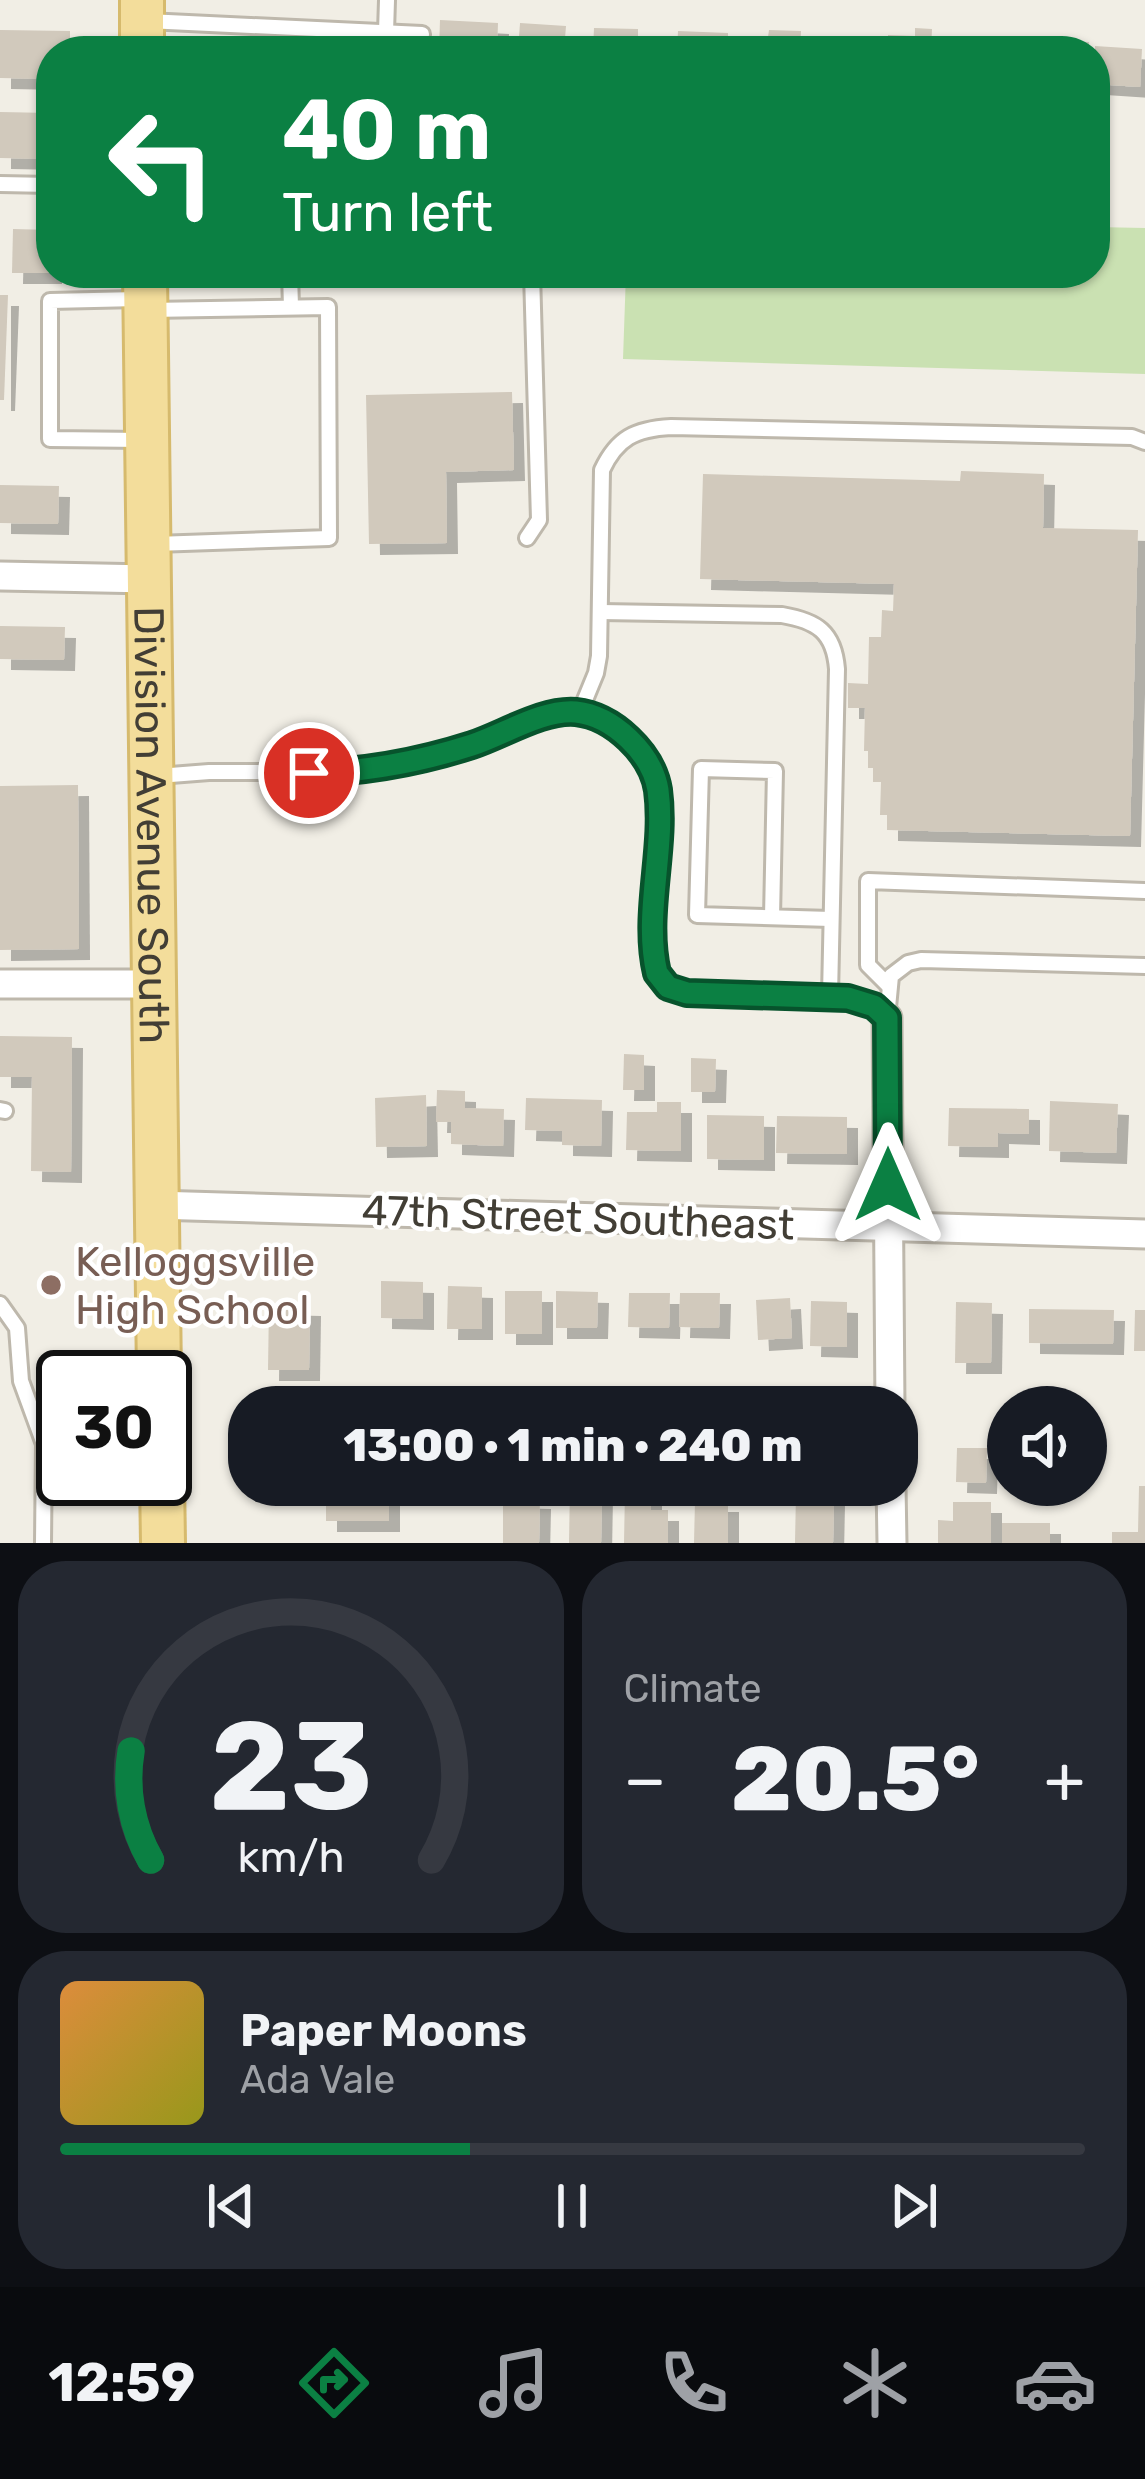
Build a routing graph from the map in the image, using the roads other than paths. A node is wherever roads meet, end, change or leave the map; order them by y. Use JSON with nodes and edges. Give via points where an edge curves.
{"nodes":[{"id":1,"x":387,"y":0,"type":"edge"},
{"id":2,"x":142,"y":24,"type":"edge"},
{"id":3,"x":386,"y":32,"type":"junction"},
{"id":4,"x":422,"y":36,"type":"edge"},
{"id":5,"x":0,"y":184,"type":"edge"},
{"id":6,"x":36,"y":184,"type":"edge"},
{"id":7,"x":290,"y":288,"type":"edge"},
{"id":8,"x":532,"y":288,"type":"edge"},
{"id":9,"x":146,"y":294,"type":"edge"},
{"id":10,"x":291,"y":307,"type":"junction"},
{"id":11,"x":148,"y":440,"type":"junction"},
{"id":12,"x":1145,"y":442,"type":"edge"},
{"id":13,"x":527,"y":538,"type":"dead end"},
{"id":14,"x":150,"y":562,"type":"junction"},
{"id":15,"x":0,"y":576,"type":"edge"},
{"id":16,"x":602,"y":612,"type":"junction"},
{"id":17,"x":580,"y":712,"type":"junction"},
{"id":18,"x":152,"y":777,"type":"junction"},
{"id":19,"x":1145,"y":891,"type":"edge"},
{"id":20,"x":772,"y":917,"type":"junction"},
{"id":21,"x":831,"y":919,"type":"junction"},
{"id":22,"x":1145,"y":966,"type":"edge"},
{"id":23,"x":0,"y":984,"type":"edge"},
{"id":24,"x":155,"y":984,"type":"junction"},
{"id":25,"x":888,"y":986,"type":"junction"},
{"id":26,"x":830,"y":996,"type":"junction"},
{"id":27,"x":887,"y":1018,"type":"junction"},
{"id":28,"x":155,"y":1205,"type":"junction"},
{"id":29,"x":889,"y":1227,"type":"junction"},
{"id":30,"x":1145,"y":1234,"type":"edge"},
{"id":31,"x":0,"y":1304,"type":"edge"},
{"id":32,"x":159,"y":1350,"type":"edge"},
{"id":33,"x":890,"y":1386,"type":"edge"},
{"id":34,"x":162,"y":1506,"type":"edge"},
{"id":35,"x":891,"y":1506,"type":"edge"},
{"id":36,"x":44,"y":1543,"type":"edge"},
{"id":37,"x":163,"y":1543,"type":"edge"},
{"id":38,"x":892,"y":1543,"type":"edge"}],
"edges":[{"from":1,"to":3,"type":"lane"},
{"from":2,"to":3,"type":"lane"},
{"from":3,"to":4,"type":"lane"},
{"from":5,"to":6,"type":"lane"},
{"from":7,"to":10,"type":"lane"},
{"from":8,"to":13,"type":"lane","via":[[538,520]]},
{"from":9,"to":10,"type":"lane"},
{"from":9,"to":11,"type":"main road","name":"Division Avenue South"},
{"from":9,"to":11,"type":"lane","via":[[50,301],[50,440]]},
{"from":10,"to":14,"type":"lane","via":[[328,307],[329,538]]},
{"from":11,"to":14,"type":"main road","name":"Division Avenue South"},
{"from":12,"to":16,"type":"lane","via":[[671,427],[628,434],[602,470]]},
{"from":14,"to":15,"type":"street"},
{"from":14,"to":18,"type":"main road","name":"Division Avenue South"},
{"from":16,"to":17,"type":"lane","via":[[596,674]]},
{"from":16,"to":21,"type":"lane","via":[[782,616],[811,621],[831,638]]},
{"from":17,"to":18,"type":"lane","via":[[353,772]]},
{"from":17,"to":26,"type":"lane","via":[[632,742],[655,777],[655,955],[662,981],[687,993]]},
{"from":18,"to":24,"type":"main road","name":"Division Avenue South"},
{"from":19,"to":25,"type":"lane","via":[[868,881],[868,965]]},
{"from":20,"to":20,"type":"lane","via":[[775,772],[701,769],[697,915]]},
{"from":20,"to":21,"type":"lane"},
{"from":21,"to":26,"type":"lane"},
{"from":22,"to":25,"type":"lane","via":[[922,960],[898,969]]},
{"from":23,"to":24,"type":"street"},
{"from":24,"to":28,"type":"main road","name":"Division Avenue South"},
{"from":25,"to":27,"type":"lane"},
{"from":26,"to":27,"type":"lane","via":[[861,1000]]},
{"from":27,"to":29,"type":"street"},
{"from":28,"to":29,"type":"street","name":"47th Street Southeast"},
{"from":28,"to":32,"type":"main road","name":"Division Avenue South"},
{"from":29,"to":30,"type":"street","name":"47th Street Southeast"},
{"from":29,"to":33,"type":"street"},
{"from":31,"to":36,"type":"lane","via":[[17,1328],[20,1382],[44,1444]]},
{"from":34,"to":37,"type":"main road"},
{"from":35,"to":38,"type":"street"}]}
